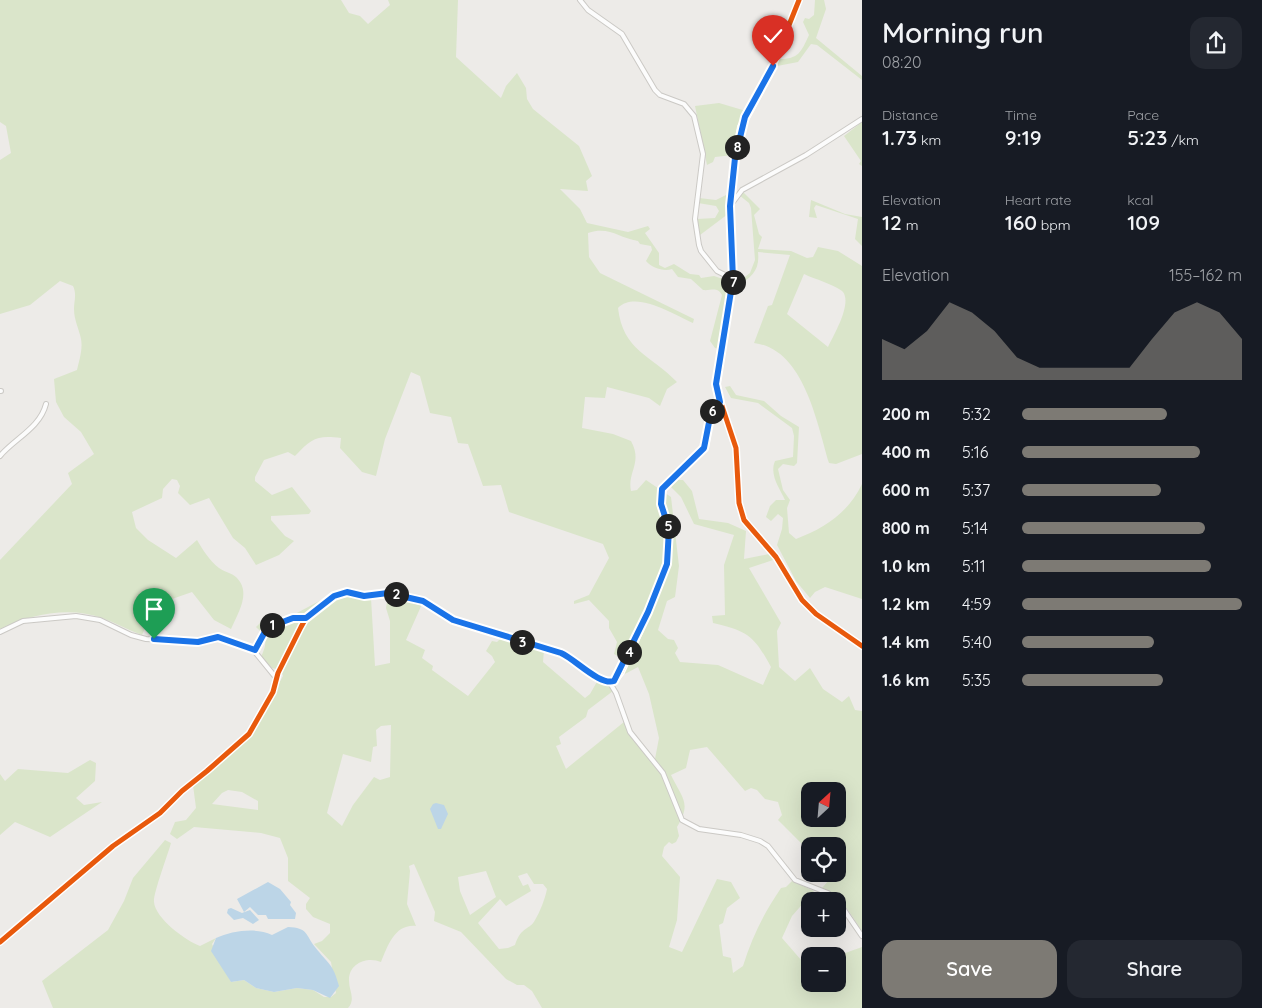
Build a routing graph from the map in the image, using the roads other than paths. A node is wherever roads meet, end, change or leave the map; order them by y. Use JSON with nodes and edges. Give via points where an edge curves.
{"nodes":[{"id":1,"x":580,"y":0,"type":"edge"},
{"id":2,"x":799,"y":0,"type":"edge"},
{"id":3,"x":862,"y":118,"type":"edge"},
{"id":4,"x":730,"y":206,"type":"junction"},
{"id":5,"x":733,"y":279,"type":"junction"},
{"id":6,"x":720,"y":402,"type":"junction"},
{"id":7,"x":46,"y":404,"type":"dead end"},
{"id":8,"x":0,"y":456,"type":"edge"},
{"id":9,"x":306,"y":618,"type":"junction"},
{"id":10,"x":0,"y":632,"type":"edge"},
{"id":11,"x":862,"y":646,"type":"edge"},
{"id":12,"x":255,"y":650,"type":"junction"},
{"id":13,"x":270,"y":669,"type":"junction"},
{"id":14,"x":279,"y":670,"type":"junction"},
{"id":15,"x":277,"y":679,"type":"junction"},
{"id":16,"x":610,"y":682,"type":"junction"},
{"id":17,"x":825,"y":892,"type":"edge"},
{"id":18,"x":846,"y":914,"type":"edge"},
{"id":19,"x":862,"y":936,"type":"edge"},
{"id":20,"x":0,"y":942,"type":"edge"}],
"edges":[{"from":1,"to":5,"type":"street","via":[[588,10],[622,34],[654,90],[684,104],[694,116],[703,154],[695,219],[699,245],[717,271]]},
{"from":2,"to":4,"type":"street","via":[[769,75],[741,127]]},
{"from":3,"to":4,"type":"street","via":[[806,155],[744,188]]},
{"from":4,"to":5,"type":"street"},
{"from":5,"to":6,"type":"street","via":[[716,384]]},
{"from":6,"to":11,"type":"street","via":[[736,448],[739,503],[744,520],[776,557],[802,600],[816,614]]},
{"from":6,"to":16,"type":"street","via":[[712,407],[704,448],[662,489],[661,504],[669,529],[667,564],[620,672]]},
{"from":7,"to":8,"type":"street","via":[[25,435]]},
{"from":9,"to":12,"type":"street","via":[[293,618],[267,628]]},
{"from":9,"to":14,"type":"street"},
{"from":9,"to":16,"type":"street","via":[[341,593],[395,594],[427,603],[453,620],[569,657],[603,681]]},
{"from":10,"to":12,"type":"street","via":[[23,621],[76,616],[100,620],[146,639],[198,642],[218,637]]},
{"from":12,"to":13,"type":"street"},
{"from":13,"to":14,"type":"street"},
{"from":13,"to":15,"type":"street"},
{"from":14,"to":15,"type":"street"},
{"from":15,"to":20,"type":"street","via":[[274,692],[257,722],[240,742],[160,814],[141,824]]},
{"from":16,"to":17,"type":"street","via":[[630,732],[663,773],[682,820],[699,829],[760,841],[768,846],[795,880]]},
{"from":18,"to":19,"type":"street"}]}
